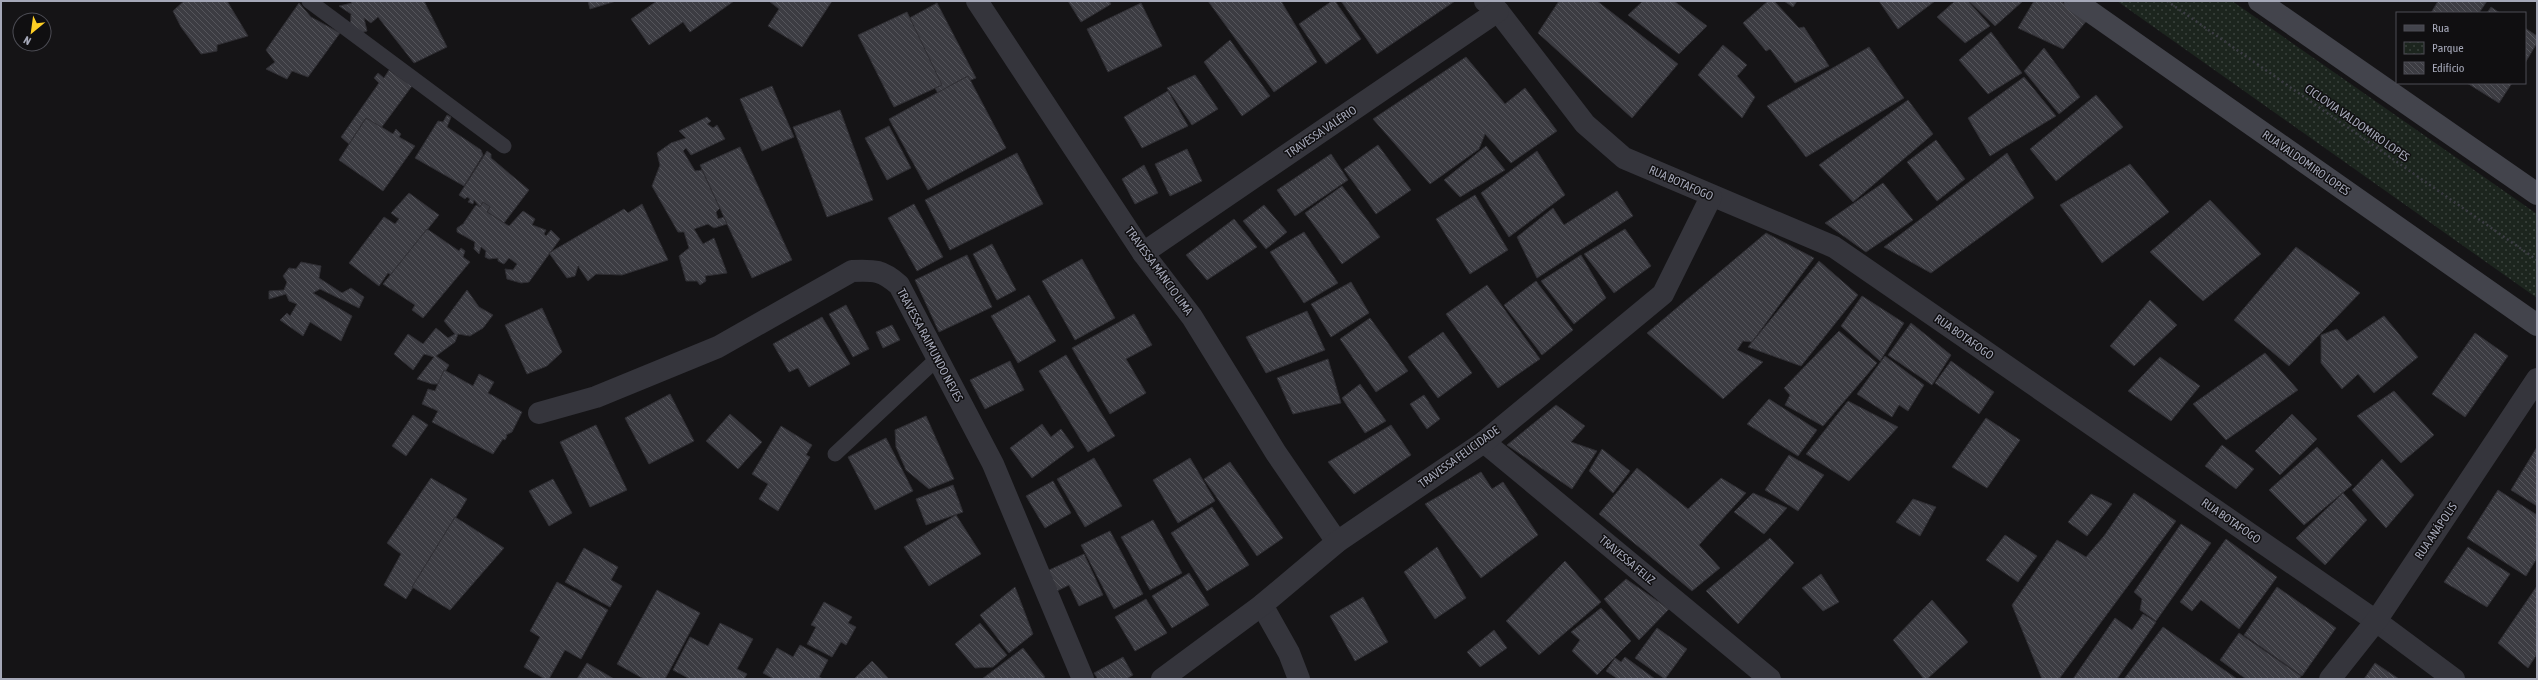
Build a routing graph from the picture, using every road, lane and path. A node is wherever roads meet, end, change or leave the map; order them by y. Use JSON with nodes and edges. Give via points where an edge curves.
{"nodes":[{"id":1,"x":309,"y":1,"type":"edge"},
{"id":2,"x":977,"y":1,"type":"edge"},
{"id":3,"x":2075,"y":1,"type":"edge"},
{"id":4,"x":2167,"y":1,"type":"edge"},
{"id":5,"x":2259,"y":1,"type":"edge"},
{"id":6,"x":1491,"y":6,"type":"edge"},
{"id":7,"x":504,"y":146,"type":"dead end"},
{"id":8,"x":2537,"y":194,"type":"edge"},
{"id":9,"x":1711,"y":197,"type":"junction"},
{"id":10,"x":1143,"y":253,"type":"junction"},
{"id":11,"x":2537,"y":260,"type":"edge"},
{"id":12,"x":2537,"y":326,"type":"edge"},
{"id":13,"x":938,"y":358,"type":"junction"},
{"id":14,"x":2537,"y":379,"type":"edge"},
{"id":15,"x":539,"y":413,"type":"dead end"},
{"id":16,"x":1484,"y":442,"type":"junction"},
{"id":17,"x":835,"y":454,"type":"dead end"},
{"id":18,"x":1338,"y":542,"type":"junction"},
{"id":19,"x":1262,"y":606,"type":"junction"},
{"id":20,"x":2376,"y":621,"type":"junction"},
{"id":21,"x":1083,"y":679,"type":"edge"},
{"id":22,"x":1162,"y":679,"type":"edge"},
{"id":23,"x":1299,"y":679,"type":"edge"},
{"id":24,"x":1770,"y":679,"type":"edge"},
{"id":25,"x":2330,"y":679,"type":"edge"},
{"id":26,"x":2454,"y":679,"type":"edge"}],
"edges":[{"from":1,"to":7,"type":"lane"},
{"from":2,"to":10,"type":"street","name":"TRAVESSA MÂNCIO LIMA"},
{"from":3,"to":12,"type":"street","name":"RUA VALDOMIRO LOPES"},
{"from":4,"to":11,"type":"path","name":"CICLOVIA VALDOMIRO LOPES"},
{"from":5,"to":8,"type":"street"},
{"from":6,"to":9,"type":"street","name":"RUA BOTAFOGO","via":[[1585,124],[1624,158]]},
{"from":6,"to":10,"type":"street","name":"TRAVESSA VALÉRIO"},
{"from":9,"to":16,"type":"street","name":"TRAVESSA FELICIDADE","via":[[1664,294]]},
{"from":9,"to":20,"type":"street","name":"RUA BOTAFOGO","via":[[1834,248]]},
{"from":10,"to":18,"type":"street","name":"TRAVESSA MÂNCIO LIMA","via":[[1192,317],[1276,453]]},
{"from":13,"to":15,"type":"street","name":"TRAVESSA RAIMUNDO NEVES","via":[[900,285],[886,274],[872,270],[852,271],[718,347],[596,397]]},
{"from":13,"to":17,"type":"lane"},
{"from":13,"to":21,"type":"street","name":"TRAVESSA RAIMUNDO NEVES","via":[[993,464]]},
{"from":14,"to":20,"type":"street","name":"RUA ANÁPOLIS"},
{"from":16,"to":18,"type":"street","name":"TRAVESSA FELICIDADE"},
{"from":16,"to":24,"type":"street","name":"TRAVESSA FELIZ"},
{"from":18,"to":19,"type":"street","name":"TRAVESSA FELICIDADE"},
{"from":19,"to":22,"type":"street","name":"TRAVESSA FELICIDADE"},
{"from":19,"to":23,"type":"street","via":[[1289,653]]},
{"from":20,"to":25,"type":"street","name":"RUA ANÁPOLIS"},
{"from":20,"to":26,"type":"street","name":"RUA BOTAFOGO"}]}
